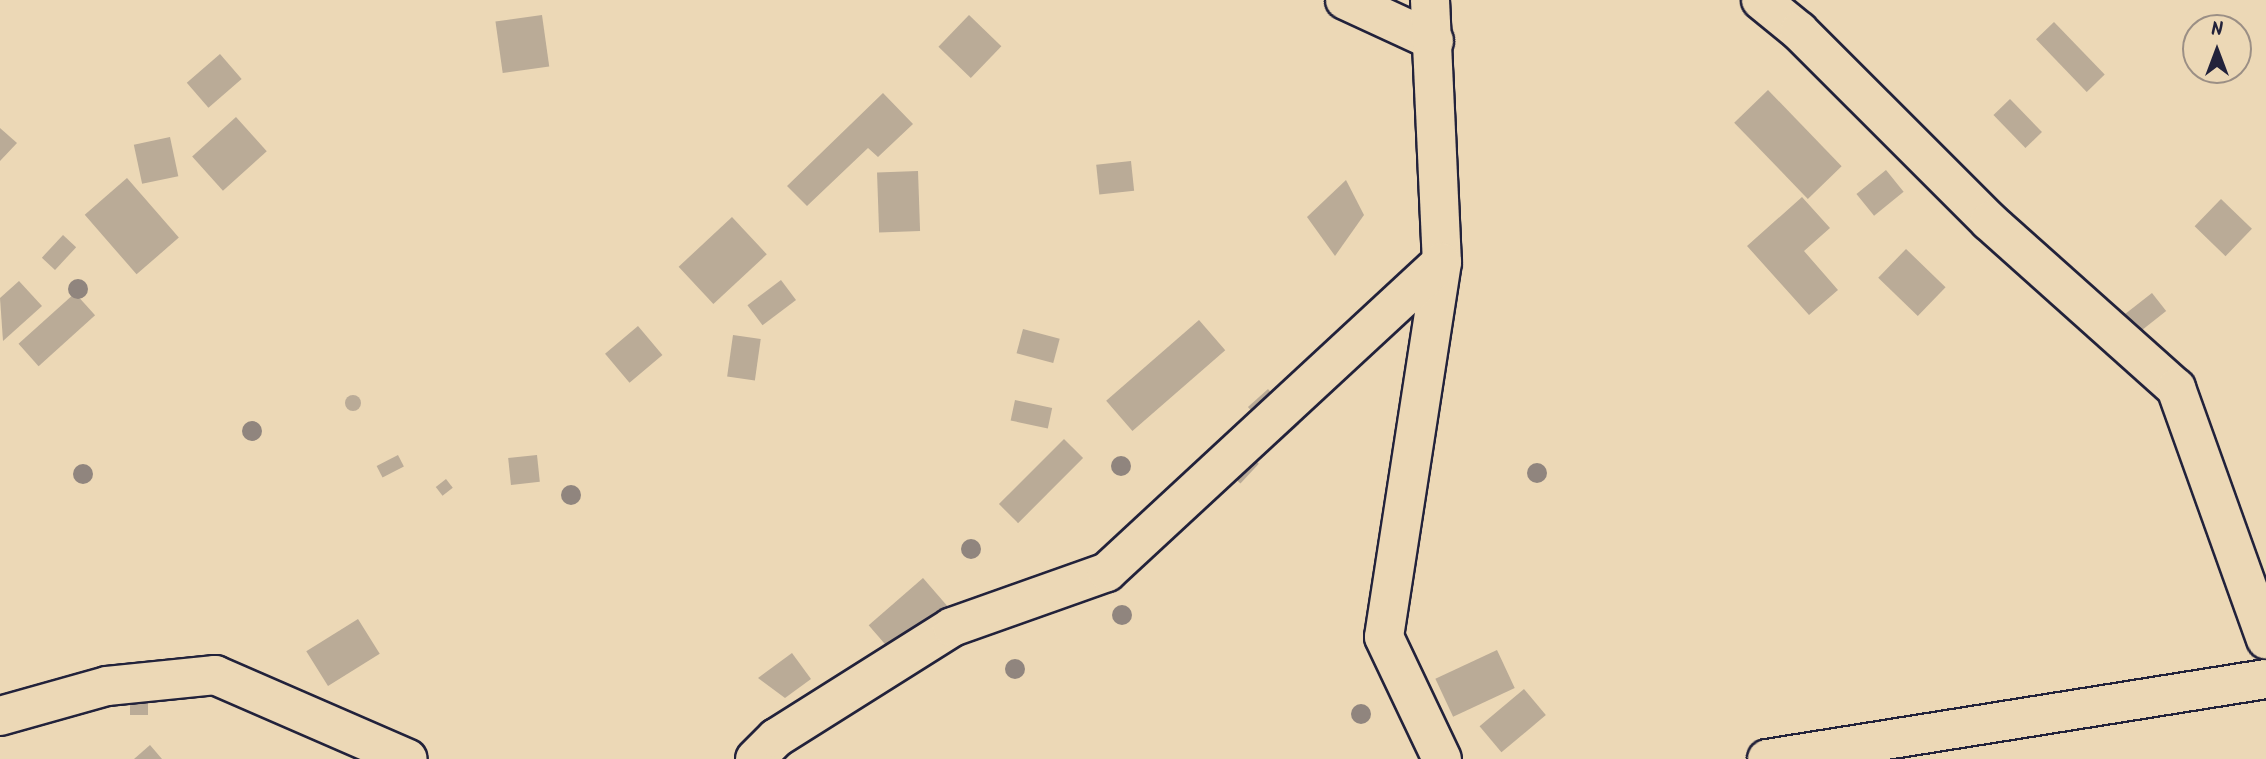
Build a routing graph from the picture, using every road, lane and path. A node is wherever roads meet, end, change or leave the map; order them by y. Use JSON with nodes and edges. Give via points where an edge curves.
{"nodes":[{"id":1,"x":1345,"y":0,"type":"edge"},
{"id":2,"x":1430,"y":0,"type":"edge"},
{"id":3,"x":1760,"y":0,"type":"edge"},
{"id":4,"x":1434,"y":41,"type":"junction"},
{"id":5,"x":1442,"y":262,"type":"junction"},
{"id":6,"x":2266,"y":639,"type":"edge"},
{"id":7,"x":2266,"y":678,"type":"edge"},
{"id":8,"x":0,"y":716,"type":"edge"},
{"id":9,"x":775,"y":752,"type":"edge"},
{"id":10,"x":408,"y":759,"type":"edge"},
{"id":11,"x":1443,"y":759,"type":"edge"},
{"id":12,"x":1767,"y":759,"type":"edge"}],
"edges":[{"from":1,"to":4,"type":"street"},
{"from":2,"to":4,"type":"street"},
{"from":3,"to":6,"type":"street","via":[[1799,31],[1989,221],[2176,388]]},
{"from":4,"to":5,"type":"street"},
{"from":5,"to":9,"type":"street","via":[[1107,572],[953,627]]},
{"from":5,"to":11,"type":"street","via":[[1384,637]]},
{"from":7,"to":12,"type":"street"},
{"from":8,"to":10,"type":"street","via":[[107,686],[215,675]]}]}
